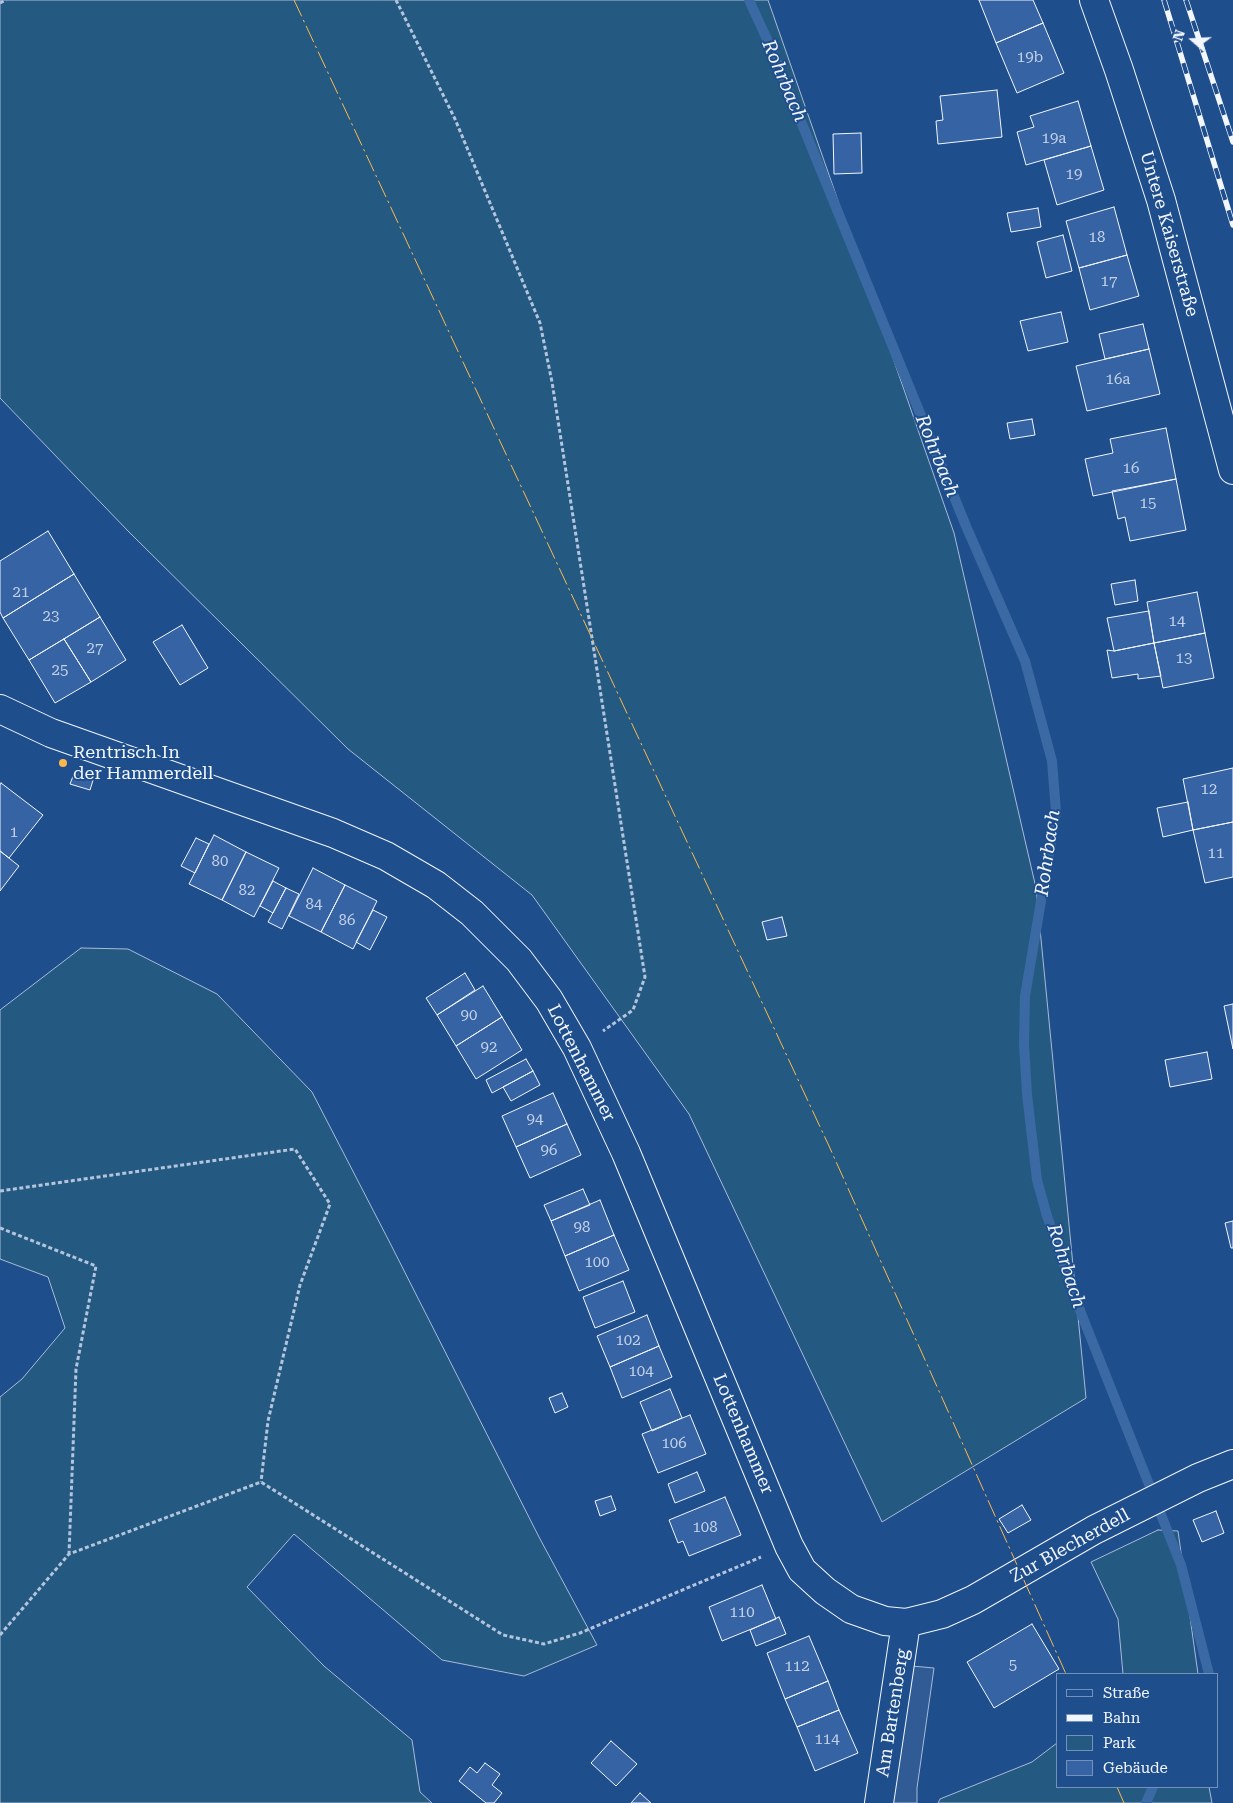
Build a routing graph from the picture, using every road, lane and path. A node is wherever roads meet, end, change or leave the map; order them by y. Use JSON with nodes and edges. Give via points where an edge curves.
{"nodes":[{"id":1,"x":6,"y":0,"type":"edge"},
{"id":2,"x":396,"y":0,"type":"edge"},
{"id":3,"x":1094,"y":0,"type":"edge"},
{"id":4,"x":0,"y":3,"type":"edge"},
{"id":5,"x":1233,"y":470,"type":"edge"},
{"id":6,"x":0,"y":709,"type":"edge"},
{"id":7,"x":578,"y":1048,"type":"junction"},
{"id":8,"x":0,"y":1191,"type":"edge"},
{"id":9,"x":0,"y":1228,"type":"edge"},
{"id":10,"x":1233,"y":1464,"type":"edge"},
{"id":11,"x":261,"y":1482,"type":"junction"},
{"id":12,"x":789,"y":1546,"type":"junction"},
{"id":13,"x":69,"y":1554,"type":"junction"},
{"id":14,"x":906,"y":1623,"type":"junction"},
{"id":15,"x":0,"y":1635,"type":"edge"},
{"id":16,"x":879,"y":1803,"type":"edge"}],
"edges":[{"from":1,"to":4,"type":"path"},
{"from":2,"to":7,"type":"path","via":[[455,119],[540,323],[552,382],[645,977],[633,1010]]},
{"from":3,"to":5,"type":"street","name":"Untere Kaiserstraße","via":[[1161,200]]},
{"from":6,"to":7,"type":"street","name":"Lottenhammer","via":[[50,733],[333,833],[386,856],[436,885],[472,913],[519,960],[549,1000]]},
{"from":7,"to":12,"type":"street","name":"Lottenhammer","via":[[626,1153]]},
{"from":8,"to":11,"type":"path","via":[[295,1149],[330,1204],[300,1285],[268,1420]]},
{"from":9,"to":13,"type":"path","via":[[96,1266],[76,1370]]},
{"from":10,"to":14,"type":"street","name":"Zur Blecherdell","via":[[1094,1530],[973,1600],[942,1614]]},
{"from":11,"to":12,"type":"path","via":[[503,1636],[544,1644],[580,1633]]},
{"from":11,"to":13,"type":"path"},
{"from":12,"to":14,"type":"street","name":"Lottenhammer","via":[[802,1570],[850,1609],[885,1621]]},
{"from":13,"to":15,"type":"path"},
{"from":14,"to":16,"type":"street","name":"Am Bartenberg"}]}
